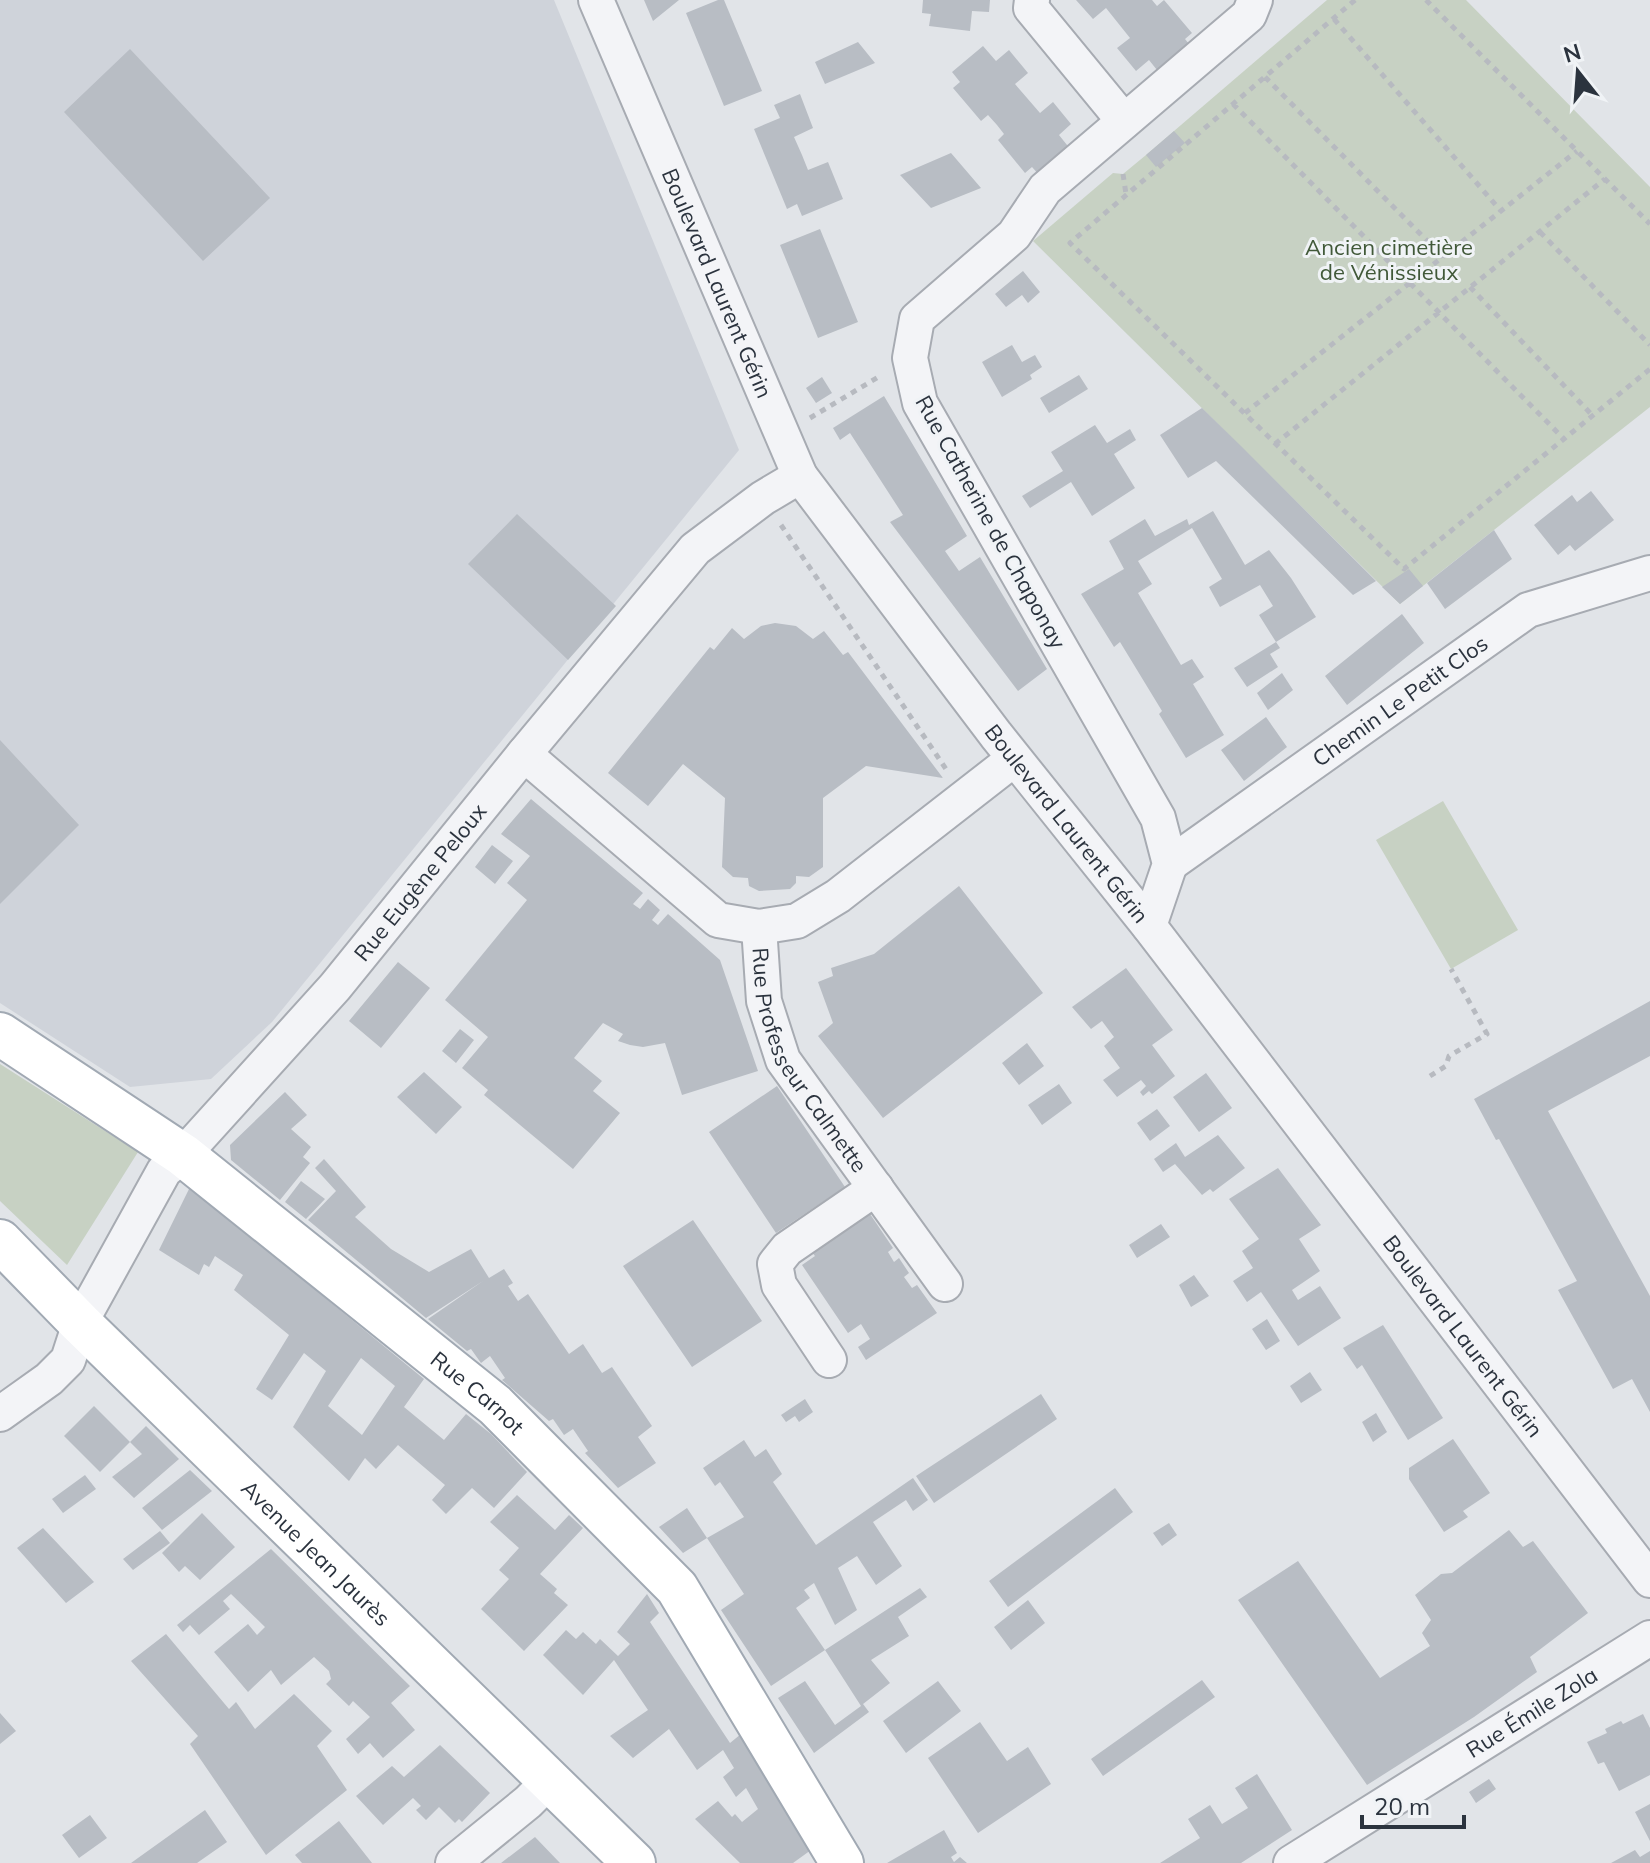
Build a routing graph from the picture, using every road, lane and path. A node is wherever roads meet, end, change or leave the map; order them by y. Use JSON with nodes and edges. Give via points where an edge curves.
{"nodes":[{"id":1,"x":596,"y":0,"type":"edge"},
{"id":2,"x":1032,"y":0,"type":"edge"},
{"id":3,"x":1255,"y":0,"type":"edge"},
{"id":4,"x":1355,"y":0,"type":"edge"},
{"id":5,"x":1426,"y":0,"type":"edge"},
{"id":6,"x":1334,"y":19,"type":"junction"},
{"id":7,"x":1265,"y":77,"type":"junction"},
{"id":8,"x":1233,"y":104,"type":"junction"},
{"id":9,"x":1124,"y":121,"type":"junction"},
{"id":10,"x":1577,"y":151,"type":"junction"},
{"id":11,"x":1123,"y":174,"type":"dead end"},
{"id":12,"x":1605,"y":179,"type":"junction"},
{"id":13,"x":1126,"y":195,"type":"junction"},
{"id":14,"x":1501,"y":211,"type":"junction"},
{"id":15,"x":1650,"y":224,"type":"edge"},
{"id":16,"x":1540,"y":232,"type":"junction"},
{"id":17,"x":1443,"y":257,"type":"junction"},
{"id":18,"x":1411,"y":283,"type":"junction"},
{"id":19,"x":1470,"y":287,"type":"junction"},
{"id":20,"x":1439,"y":312,"type":"junction"},
{"id":21,"x":1650,"y":345,"type":"edge"},
{"id":22,"x":910,"y":358,"type":"junction"},
{"id":23,"x":1650,"y":369,"type":"edge"},
{"id":24,"x":1245,"y":413,"type":"junction"},
{"id":25,"x":1593,"y":416,"type":"junction"},
{"id":26,"x":782,"y":435,"type":"junction"},
{"id":27,"x":1564,"y":439,"type":"junction"},
{"id":28,"x":1275,"y":444,"type":"junction"},
{"id":29,"x":800,"y":476,"type":"junction"},
{"id":30,"x":763,"y":498,"type":"junction"},
{"id":31,"x":1650,"y":573,"type":"edge"},
{"id":32,"x":524,"y":754,"type":"junction"},
{"id":33,"x":1014,"y":759,"type":"junction"},
{"id":34,"x":945,"y":768,"type":"dead end"},
{"id":35,"x":1170,"y":864,"type":"junction"},
{"id":36,"x":1149,"y":926,"type":"junction"},
{"id":37,"x":759,"y":927,"type":"junction"},
{"id":38,"x":1451,"y":969,"type":"dead end"},
{"id":39,"x":0,"y":1034,"type":"edge"},
{"id":40,"x":1430,"y":1076,"type":"dead end"},
{"id":41,"x":183,"y":1155,"type":"junction"},
{"id":42,"x":876,"y":1188,"type":"junction"},
{"id":43,"x":0,"y":1241,"type":"edge"},
{"id":44,"x":945,"y":1284,"type":"dead end"},
{"id":45,"x":80,"y":1323,"type":"junction"},
{"id":46,"x":829,"y":1360,"type":"dead end"},
{"id":47,"x":0,"y":1414,"type":"edge"},
{"id":48,"x":1650,"y":1580,"type":"edge"},
{"id":49,"x":1650,"y":1638,"type":"edge"},
{"id":50,"x":549,"y":1781,"type":"junction"},
{"id":51,"x":453,"y":1863,"type":"edge"},
{"id":52,"x":634,"y":1863,"type":"edge"},
{"id":53,"x":842,"y":1863,"type":"edge"},
{"id":54,"x":1291,"y":1863,"type":"edge"}],
"edges":[{"from":1,"to":26,"type":"street","name":"Boulevard Laurent Gérin"},
{"from":2,"to":9,"type":"street","via":[[1031,8]]},
{"from":3,"to":9,"type":"street","name":"Rue Catherine de Chaponay","via":[[1249,15]]},
{"from":4,"to":6,"type":"path"},
{"from":5,"to":10,"type":"path"},
{"from":6,"to":7,"type":"path"},
{"from":6,"to":14,"type":"path"},
{"from":7,"to":8,"type":"path"},
{"from":7,"to":17,"type":"path"},
{"from":8,"to":13,"type":"path"},
{"from":8,"to":18,"type":"path"},
{"from":9,"to":22,"type":"street","name":"Rue Catherine de Chaponay","via":[[1045,189],[1014,235],[917,319]]},
{"from":10,"to":12,"type":"path"},
{"from":10,"to":14,"type":"path"},
{"from":11,"to":13,"type":"path"},
{"from":12,"to":15,"type":"path"},
{"from":12,"to":16,"type":"path"},
{"from":13,"to":24,"type":"path","via":[[1070,243]]},
{"from":14,"to":17,"type":"path"},
{"from":16,"to":19,"type":"path"},
{"from":16,"to":21,"type":"path"},
{"from":17,"to":18,"type":"path"},
{"from":18,"to":20,"type":"path"},
{"from":18,"to":24,"type":"path"},
{"from":19,"to":20,"type":"path"},
{"from":19,"to":25,"type":"path"},
{"from":20,"to":27,"type":"path"},
{"from":20,"to":28,"type":"path"},
{"from":22,"to":26,"type":"path"},
{"from":22,"to":35,"type":"street","name":"Rue Catherine de Chaponay","via":[[920,403],[1158,818]]},
{"from":23,"to":25,"type":"path"},
{"from":24,"to":28,"type":"path"},
{"from":25,"to":27,"type":"path"},
{"from":26,"to":29,"type":"street","name":"Boulevard Laurent Gérin"},
{"from":27,"to":28,"type":"path","via":[[1404,569]]},
{"from":29,"to":30,"type":"street","name":"Rue Eugène Peloux"},
{"from":29,"to":33,"type":"street","name":"Boulevard Laurent Gérin"},
{"from":30,"to":32,"type":"street","name":"Rue Eugène Peloux","via":[[695,549]]},
{"from":30,"to":34,"type":"path"},
{"from":31,"to":35,"type":"street","name":"Chemin Le Petit Clos","via":[[1528,610]]},
{"from":32,"to":37,"type":"street","name":"Rue Professeur Calmette","via":[[718,920]]},
{"from":32,"to":41,"type":"street","name":"Rue Eugène Peloux","via":[[335,987]]},
{"from":33,"to":36,"type":"street","name":"Boulevard Laurent Gérin"},
{"from":33,"to":37,"type":"street","name":"Rue Professeur Calmette","via":[[838,896],[797,921]]},
{"from":35,"to":36,"type":"street"},
{"from":36,"to":48,"type":"street","name":"Boulevard Laurent Gérin"},
{"from":37,"to":42,"type":"street","name":"Rue Professeur Calmette","via":[[764,1001],[783,1060]]},
{"from":38,"to":40,"type":"path","via":[[1487,1034],[1449,1056],[1446,1066]]},
{"from":39,"to":41,"type":"main road","name":"Rue Carnot"},
{"from":41,"to":45,"type":"street","name":"Rue Eugène Peloux","via":[[164,1171]]},
{"from":41,"to":53,"type":"main road","name":"Rue Carnot","via":[[495,1405],[677,1588]]},
{"from":42,"to":44,"type":"street","name":"Rue Professeur Calmette"},
{"from":42,"to":46,"type":"street","name":"Rue Professeur Calmette","via":[[787,1249],[775,1264],[779,1285]]},
{"from":43,"to":45,"type":"main road","name":"Avenue Jean Jaurès"},
{"from":45,"to":47,"type":"street","name":"Rue Eugène Peloux","via":[[68,1360]]},
{"from":45,"to":50,"type":"main road","name":"Avenue Jean Jaurès"},
{"from":49,"to":54,"type":"street","name":"Rue Émile Zola"},
{"from":50,"to":51,"type":"street"},
{"from":50,"to":52,"type":"main road","name":"Avenue Jean Jaurès"}]}
